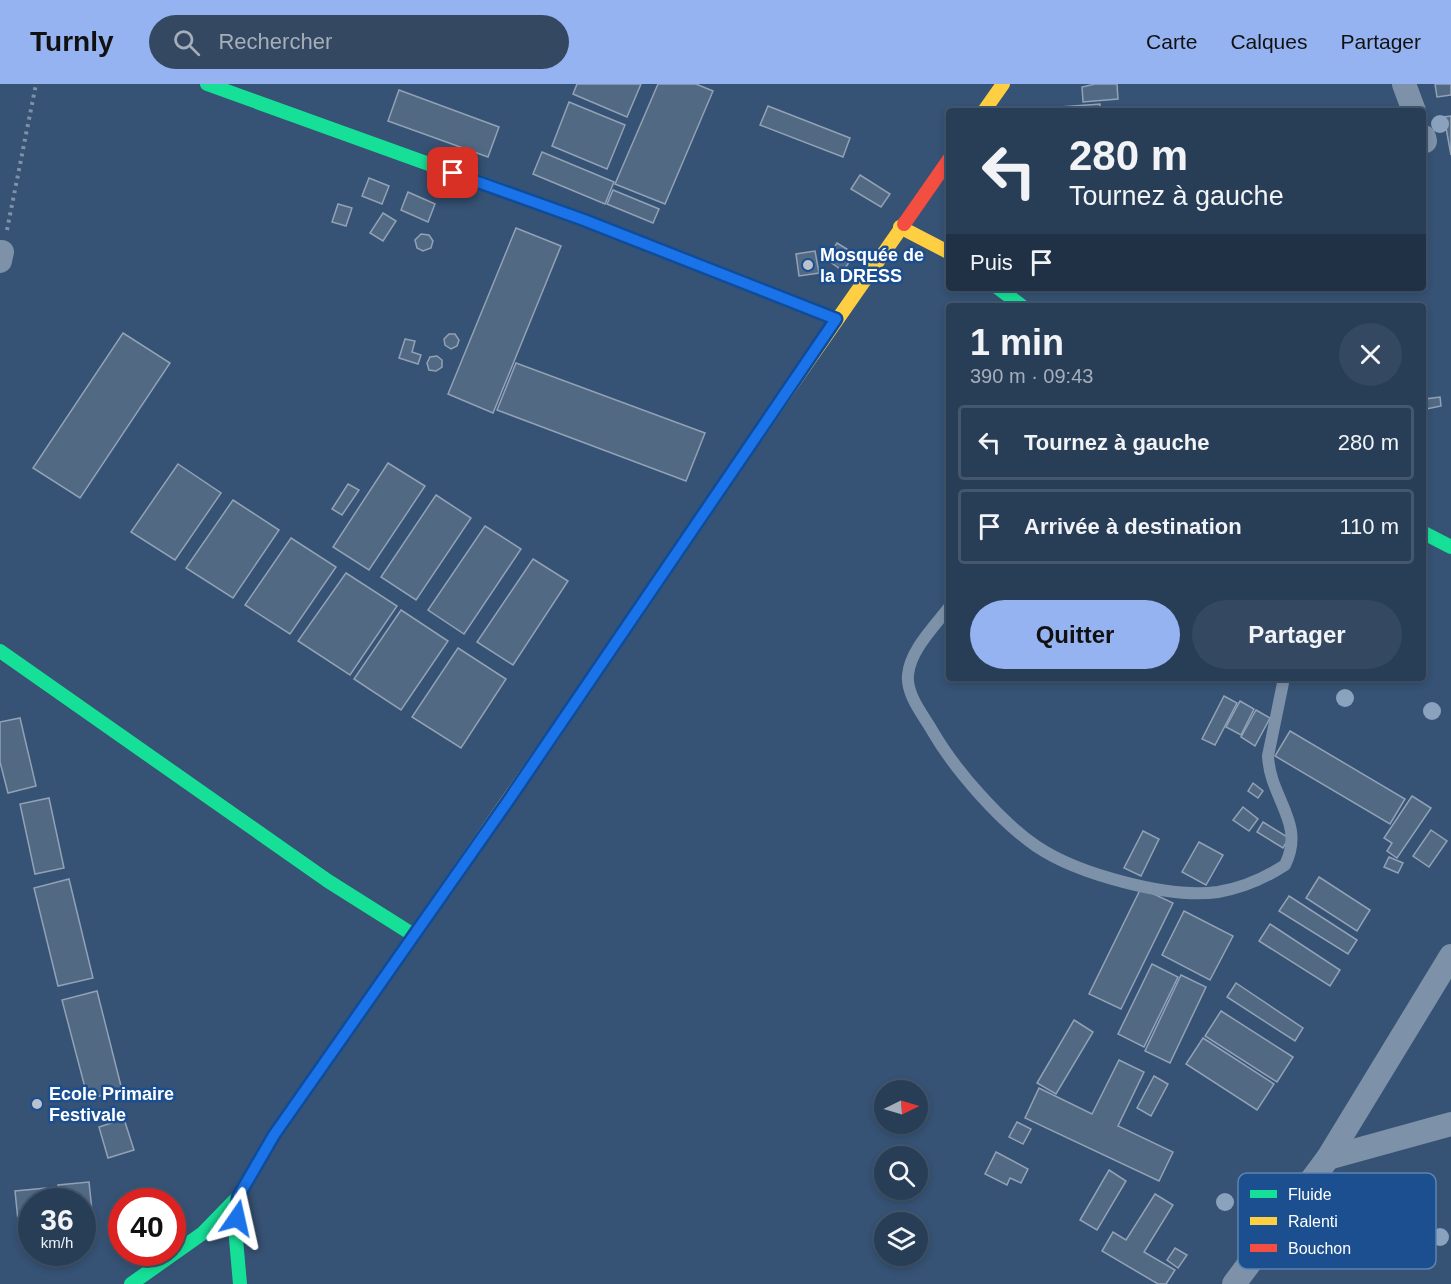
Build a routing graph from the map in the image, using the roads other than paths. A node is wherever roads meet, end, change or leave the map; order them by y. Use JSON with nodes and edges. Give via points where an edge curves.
{"nodes":[{"id":1,"x":207,"y":84,"type":"edge"},
{"id":2,"x":1003,"y":84,"type":"edge"},
{"id":3,"x":1404,"y":84,"type":"edge"},
{"id":4,"x":986,"y":108,"type":"edge"},
{"id":5,"x":1413,"y":108,"type":"edge"},
{"id":6,"x":946,"y":164,"type":"edge"},
{"id":7,"x":900,"y":227,"type":"junction"},
{"id":8,"x":946,"y":251,"type":"edge"},
{"id":9,"x":1002,"y":291,"type":"edge"},
{"id":10,"x":1018,"y":303,"type":"edge"},
{"id":11,"x":836,"y":319,"type":"junction"},
{"id":12,"x":1426,"y":534,"type":"edge"},
{"id":13,"x":1451,"y":547,"type":"edge"},
{"id":14,"x":946,"y":612,"type":"edge"},
{"id":15,"x":0,"y":651,"type":"edge"},
{"id":16,"x":1283,"y":681,"type":"edge"},
{"id":17,"x":412,"y":934,"type":"junction"},
{"id":18,"x":1451,"y":956,"type":"edge"},
{"id":19,"x":1451,"y":1124,"type":"edge"},
{"id":20,"x":1328,"y":1158,"type":"junction"},
{"id":21,"x":1317,"y":1173,"type":"edge"},
{"id":22,"x":238,"y":1197,"type":"junction"},
{"id":23,"x":1245,"y":1269,"type":"edge"},
{"id":24,"x":131,"y":1284,"type":"edge"},
{"id":25,"x":240,"y":1284,"type":"edge"},
{"id":26,"x":1234,"y":1284,"type":"edge"}],
"edges":[{"from":1,"to":11,"type":"street","via":[[584,220]]},
{"from":2,"to":4,"type":"street"},
{"from":3,"to":5,"type":"street"},
{"from":6,"to":7,"type":"street"},
{"from":7,"to":8,"type":"street"},
{"from":7,"to":11,"type":"street"},
{"from":9,"to":10,"type":"street"},
{"from":11,"to":17,"type":"street","via":[[508,801]]},
{"from":12,"to":13,"type":"street"},
{"from":14,"to":16,"type":"lane","via":[[910,662],[908,678],[912,696],[949,761],[1036,846],[1068,864],[1109,879],[1190,892],[1218,892],[1251,883],[1285,865],[1294,841],[1268,756]]},
{"from":15,"to":17,"type":"street","via":[[328,881]]},
{"from":17,"to":22,"type":"street","via":[[274,1135]]},
{"from":18,"to":20,"type":"street"},
{"from":19,"to":20,"type":"street"},
{"from":20,"to":21,"type":"street"},
{"from":22,"to":24,"type":"street","via":[[203,1233]]},
{"from":22,"to":25,"type":"street"},
{"from":23,"to":26,"type":"street"}]}
